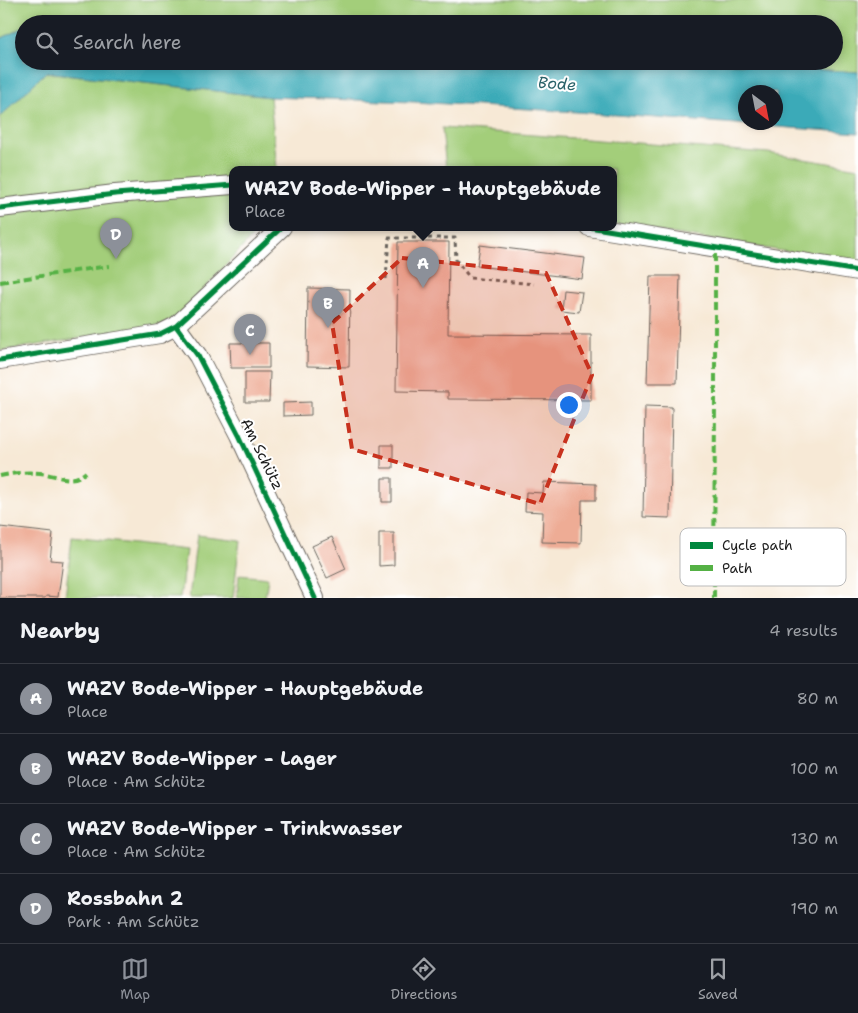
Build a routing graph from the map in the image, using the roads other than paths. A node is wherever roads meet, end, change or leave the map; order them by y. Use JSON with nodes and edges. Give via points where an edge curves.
{"nodes":[{"id":1,"x":229,"y":185,"type":"edge"},
{"id":2,"x":0,"y":208,"type":"edge"},
{"id":3,"x":278,"y":231,"type":"edge"},
{"id":4,"x":613,"y":231,"type":"edge"},
{"id":5,"x":858,"y":272,"type":"edge"},
{"id":6,"x":176,"y":326,"type":"junction"},
{"id":7,"x":0,"y":360,"type":"edge"},
{"id":8,"x":315,"y":598,"type":"edge"}],
"edges":[{"from":1,"to":2,"type":"street"},
{"from":3,"to":6,"type":"street"},
{"from":4,"to":5,"type":"street"},
{"from":6,"to":7,"type":"street","via":[[160,334]]},
{"from":6,"to":8,"type":"street","name":"Am Schütz","via":[[198,356],[239,435]]}]}
